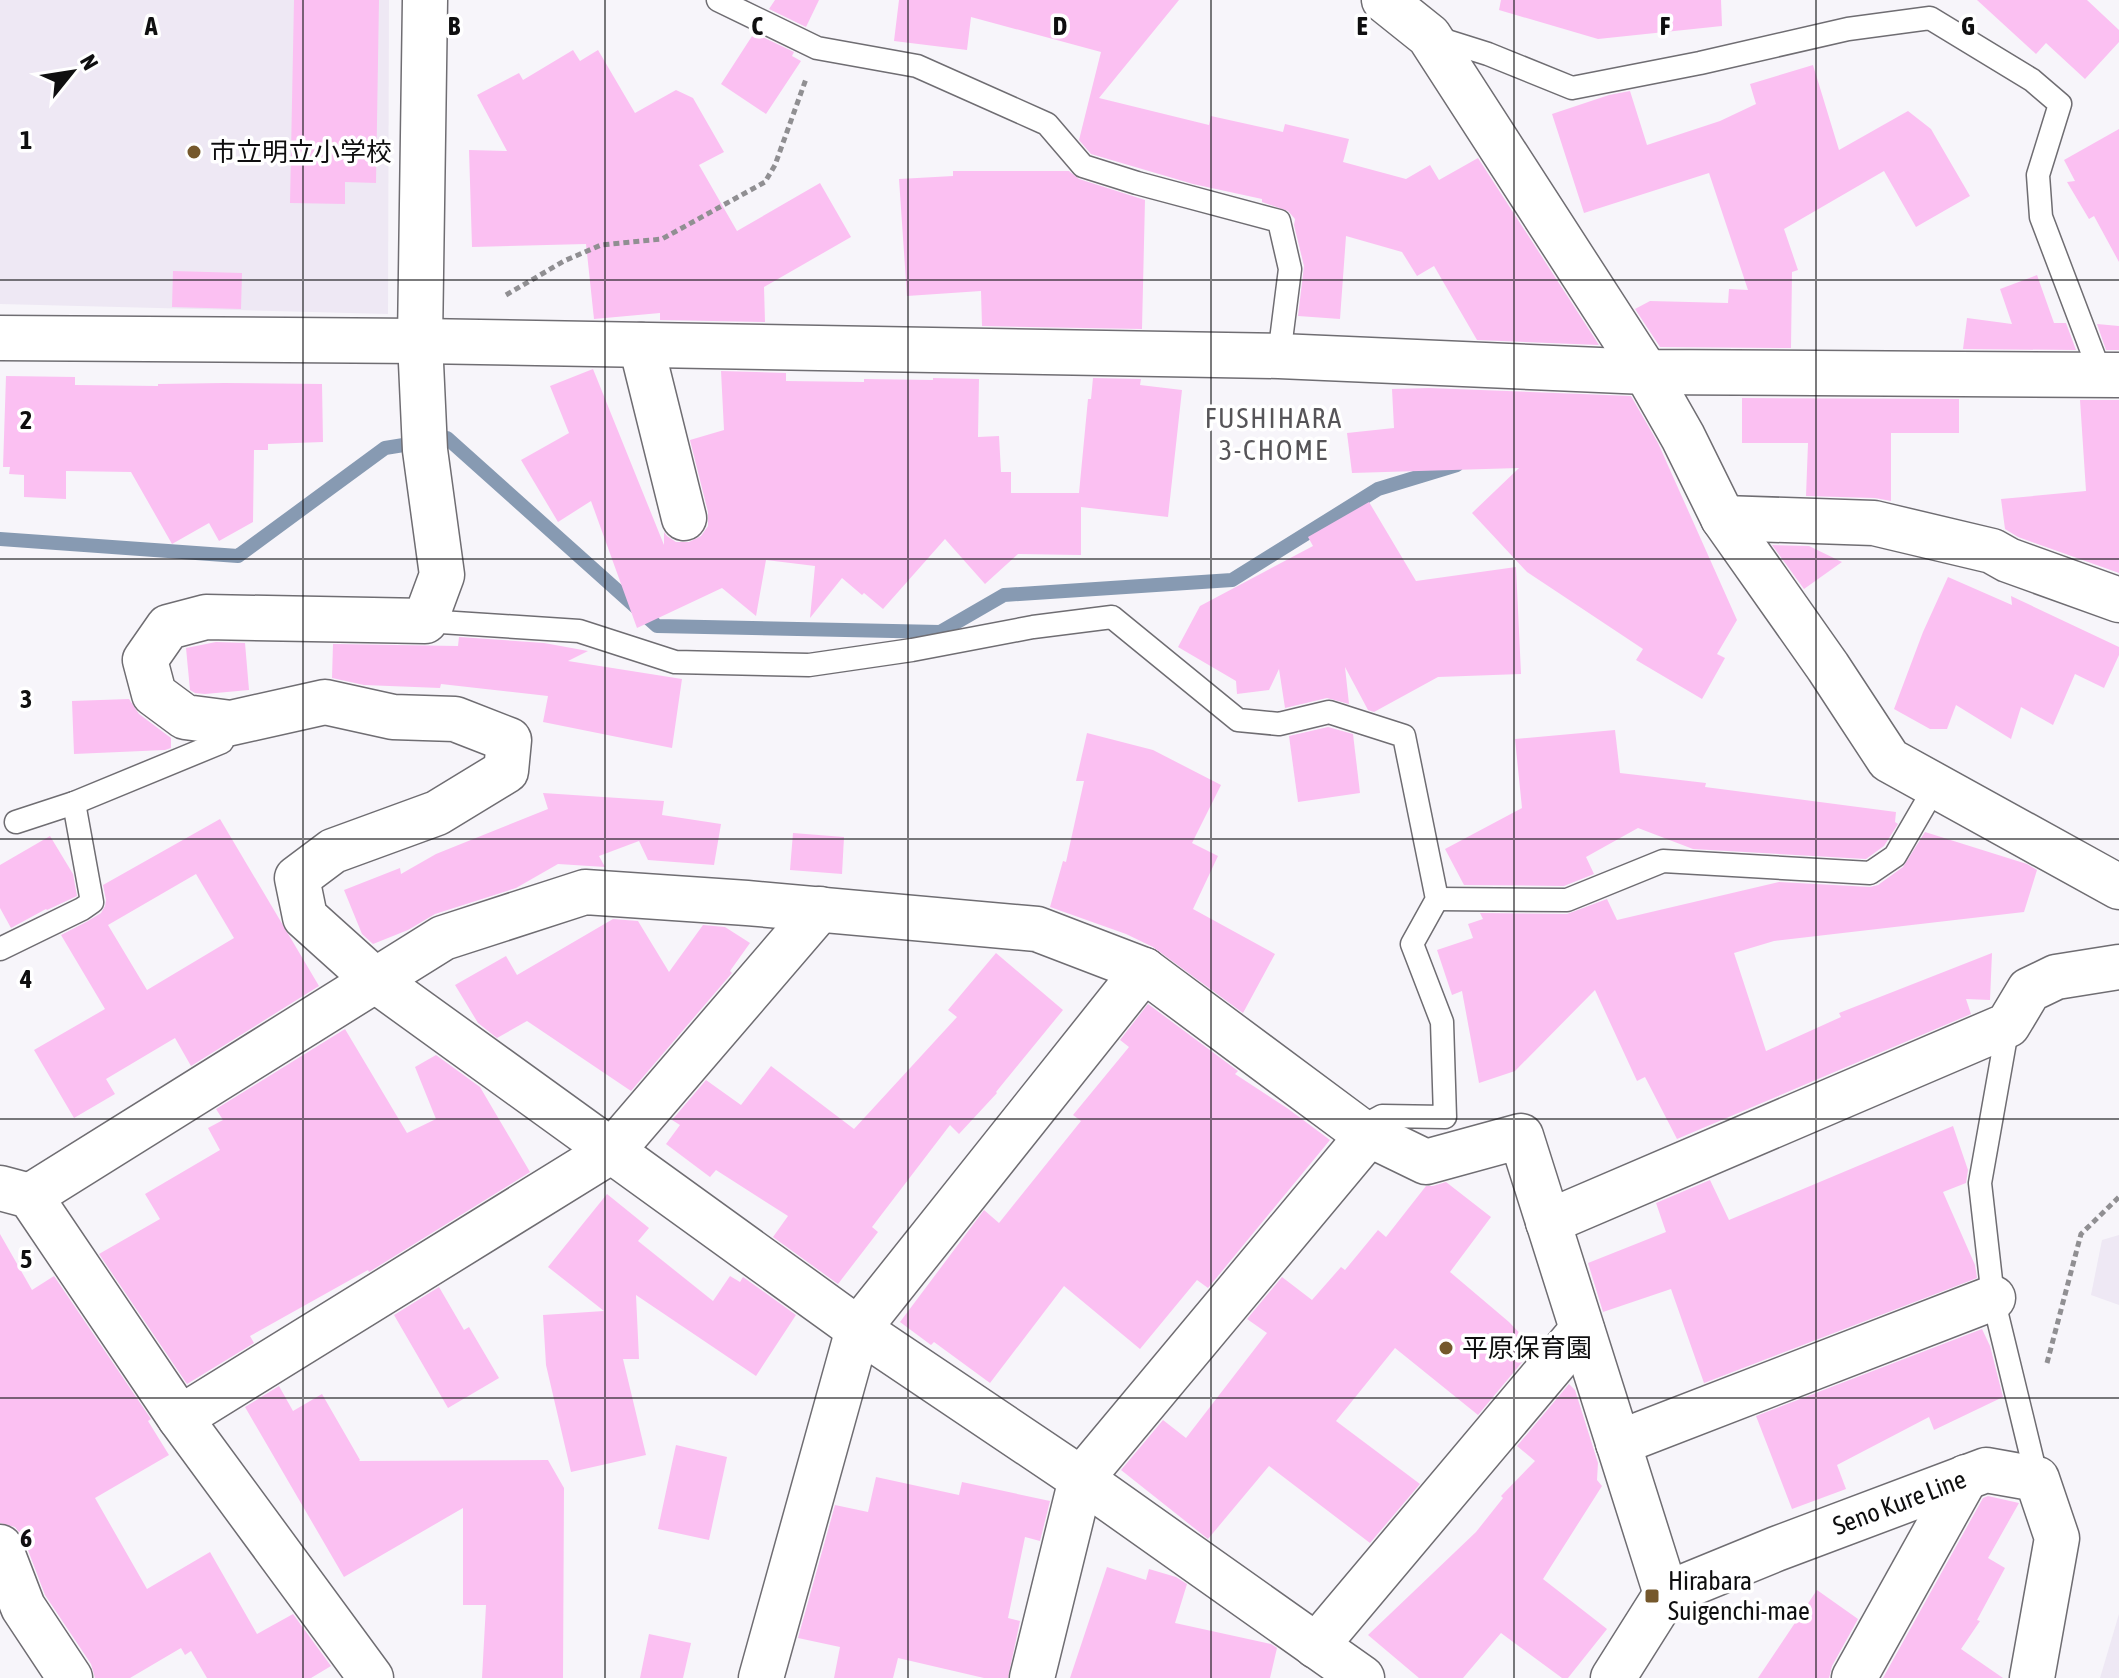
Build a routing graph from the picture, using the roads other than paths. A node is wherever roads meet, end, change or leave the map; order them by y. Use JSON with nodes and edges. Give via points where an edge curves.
{"nodes":[{"id":1,"x":425,"y":0,"type":"edge"},
{"id":2,"x":718,"y":0,"type":"edge"},
{"id":3,"x":1384,"y":0,"type":"edge"},
{"id":4,"x":1909,"y":0,"type":"edge"},
{"id":5,"x":1930,"y":18,"type":"junction"},
{"id":6,"x":1429,"y":36,"type":"junction"},
{"id":7,"x":0,"y":338,"type":"edge"},
{"id":8,"x":420,"y":341,"type":"junction"},
{"id":9,"x":641,"y":345,"type":"junction"},
{"id":10,"x":1279,"y":356,"type":"junction"},
{"id":11,"x":1646,"y":372,"type":"junction"},
{"id":12,"x":2110,"y":375,"type":"edge"},
{"id":13,"x":684,"y":518,"type":"dead end"},
{"id":14,"x":1723,"y":518,"type":"junction"},
{"id":15,"x":2119,"y":600,"type":"edge"},
{"id":16,"x":425,"y":621,"type":"junction"},
{"id":17,"x":231,"y":723,"type":"junction"},
{"id":18,"x":1935,"y":787,"type":"junction"},
{"id":19,"x":74,"y":803,"type":"junction"},
{"id":20,"x":16,"y":822,"type":"dead end"},
{"id":21,"x":2119,"y":887,"type":"edge"},
{"id":22,"x":1437,"y":899,"type":"junction"},
{"id":23,"x":820,"y":909,"type":"junction"},
{"id":24,"x":0,"y":949,"type":"edge"},
{"id":25,"x":2119,"y":967,"type":"edge"},
{"id":26,"x":1144,"y":970,"type":"junction"},
{"id":27,"x":375,"y":980,"type":"junction"},
{"id":28,"x":2008,"y":1025,"type":"junction"},
{"id":29,"x":1364,"y":1132,"type":"junction"},
{"id":30,"x":613,"y":1150,"type":"junction"},
{"id":31,"x":15,"y":1192,"type":"edge"},
{"id":32,"x":1548,"y":1222,"type":"junction"},
{"id":33,"x":1993,"y":1298,"type":"junction"},
{"id":34,"x":858,"y":1329,"type":"junction"},
{"id":35,"x":1582,"y":1330,"type":"junction"},
{"id":36,"x":180,"y":1418,"type":"junction"},
{"id":37,"x":1618,"y":1443,"type":"junction"},
{"id":38,"x":1966,"y":1477,"type":"junction"},
{"id":39,"x":1081,"y":1479,"type":"junction"},
{"id":40,"x":2037,"y":1479,"type":"junction"},
{"id":41,"x":0,"y":1547,"type":"edge"},
{"id":42,"x":1666,"y":1594,"type":"junction"},
{"id":43,"x":1316,"y":1646,"type":"junction"},
{"id":44,"x":70,"y":1678,"type":"edge"},
{"id":45,"x":371,"y":1678,"type":"edge"},
{"id":46,"x":761,"y":1678,"type":"edge"},
{"id":47,"x":1032,"y":1678,"type":"edge"},
{"id":48,"x":1362,"y":1678,"type":"edge"},
{"id":49,"x":1613,"y":1678,"type":"edge"},
{"id":50,"x":1854,"y":1678,"type":"edge"},
{"id":51,"x":2032,"y":1678,"type":"edge"}],
"edges":[{"from":1,"to":8,"type":"street"},
{"from":2,"to":10,"type":"lane","via":[[817,48],[917,66],[1047,124],[1083,166],[1279,221],[1290,269]]},
{"from":3,"to":6,"type":"street"},
{"from":4,"to":5,"type":"lane"},
{"from":5,"to":6,"type":"lane","via":[[1848,29],[1572,88]]},
{"from":5,"to":12,"type":"lane","via":[[2032,80],[2060,104],[2038,175],[2041,217]]},
{"from":6,"to":11,"type":"street"},
{"from":7,"to":8,"type":"street"},
{"from":8,"to":9,"type":"street"},
{"from":8,"to":16,"type":"street","via":[[425,441],[442,575]]},
{"from":9,"to":10,"type":"street"},
{"from":9,"to":13,"type":"street"},
{"from":10,"to":11,"type":"street"},
{"from":11,"to":12,"type":"street"},
{"from":11,"to":14,"type":"street"},
{"from":14,"to":15,"type":"street","via":[[1874,523],[1992,551]]},
{"from":14,"to":18,"type":"street","via":[[1889,760]]},
{"from":16,"to":17,"type":"street","via":[[206,617],[168,627],[145,660],[154,694],[185,717]]},
{"from":16,"to":22,"type":"lane","via":[[579,631],[675,662],[809,665],[1112,617],[1238,720],[1279,724],[1329,712],[1404,736]]},
{"from":17,"to":19,"type":"lane","via":[[222,742]]},
{"from":17,"to":27,"type":"street","via":[[325,702],[393,717],[455,719],[509,740],[506,771],[437,813],[333,851],[297,878],[305,917]]},
{"from":18,"to":21,"type":"street"},
{"from":18,"to":22,"type":"lane","via":[[1895,856],[1870,873],[1663,861],[1567,900]]},
{"from":19,"to":20,"type":"lane"},
{"from":19,"to":24,"type":"lane","via":[[92,902]]},
{"from":22,"to":29,"type":"lane","via":[[1412,944],[1442,1022],[1445,1117],[1382,1116]]},
{"from":23,"to":26,"type":"street","via":[[1037,929]]},
{"from":23,"to":27,"type":"street","via":[[585,892],[443,938]]},
{"from":23,"to":30,"type":"street"},
{"from":25,"to":28,"type":"street","via":[[2056,977],[2029,990]]},
{"from":26,"to":29,"type":"street"},
{"from":26,"to":34,"type":"street"},
{"from":27,"to":30,"type":"street"},
{"from":27,"to":31,"type":"street"},
{"from":28,"to":32,"type":"street"},
{"from":28,"to":33,"type":"lane","via":[[1980,1183]]},
{"from":29,"to":32,"type":"street","via":[[1426,1162],[1521,1136]]},
{"from":29,"to":39,"type":"street"},
{"from":30,"to":34,"type":"street"},
{"from":30,"to":36,"type":"street"},
{"from":31,"to":36,"type":"street"},
{"from":32,"to":35,"type":"street"},
{"from":33,"to":37,"type":"street"},
{"from":33,"to":40,"type":"lane"},
{"from":34,"to":39,"type":"street"},
{"from":34,"to":46,"type":"street"},
{"from":35,"to":37,"type":"street"},
{"from":35,"to":43,"type":"street"},
{"from":36,"to":45,"type":"street"},
{"from":37,"to":42,"type":"street"},
{"from":38,"to":40,"type":"street","name":"Seno Kure Line","via":[[1986,1470]]},
{"from":38,"to":42,"type":"street","name":"Seno Kure Line"},
{"from":38,"to":50,"type":"street"},
{"from":39,"to":43,"type":"street"},
{"from":39,"to":47,"type":"street"},
{"from":40,"to":51,"type":"street","via":[[2057,1538]]},
{"from":41,"to":44,"type":"street","via":[[23,1607]]},
{"from":42,"to":49,"type":"street"},
{"from":43,"to":48,"type":"street"}]}
